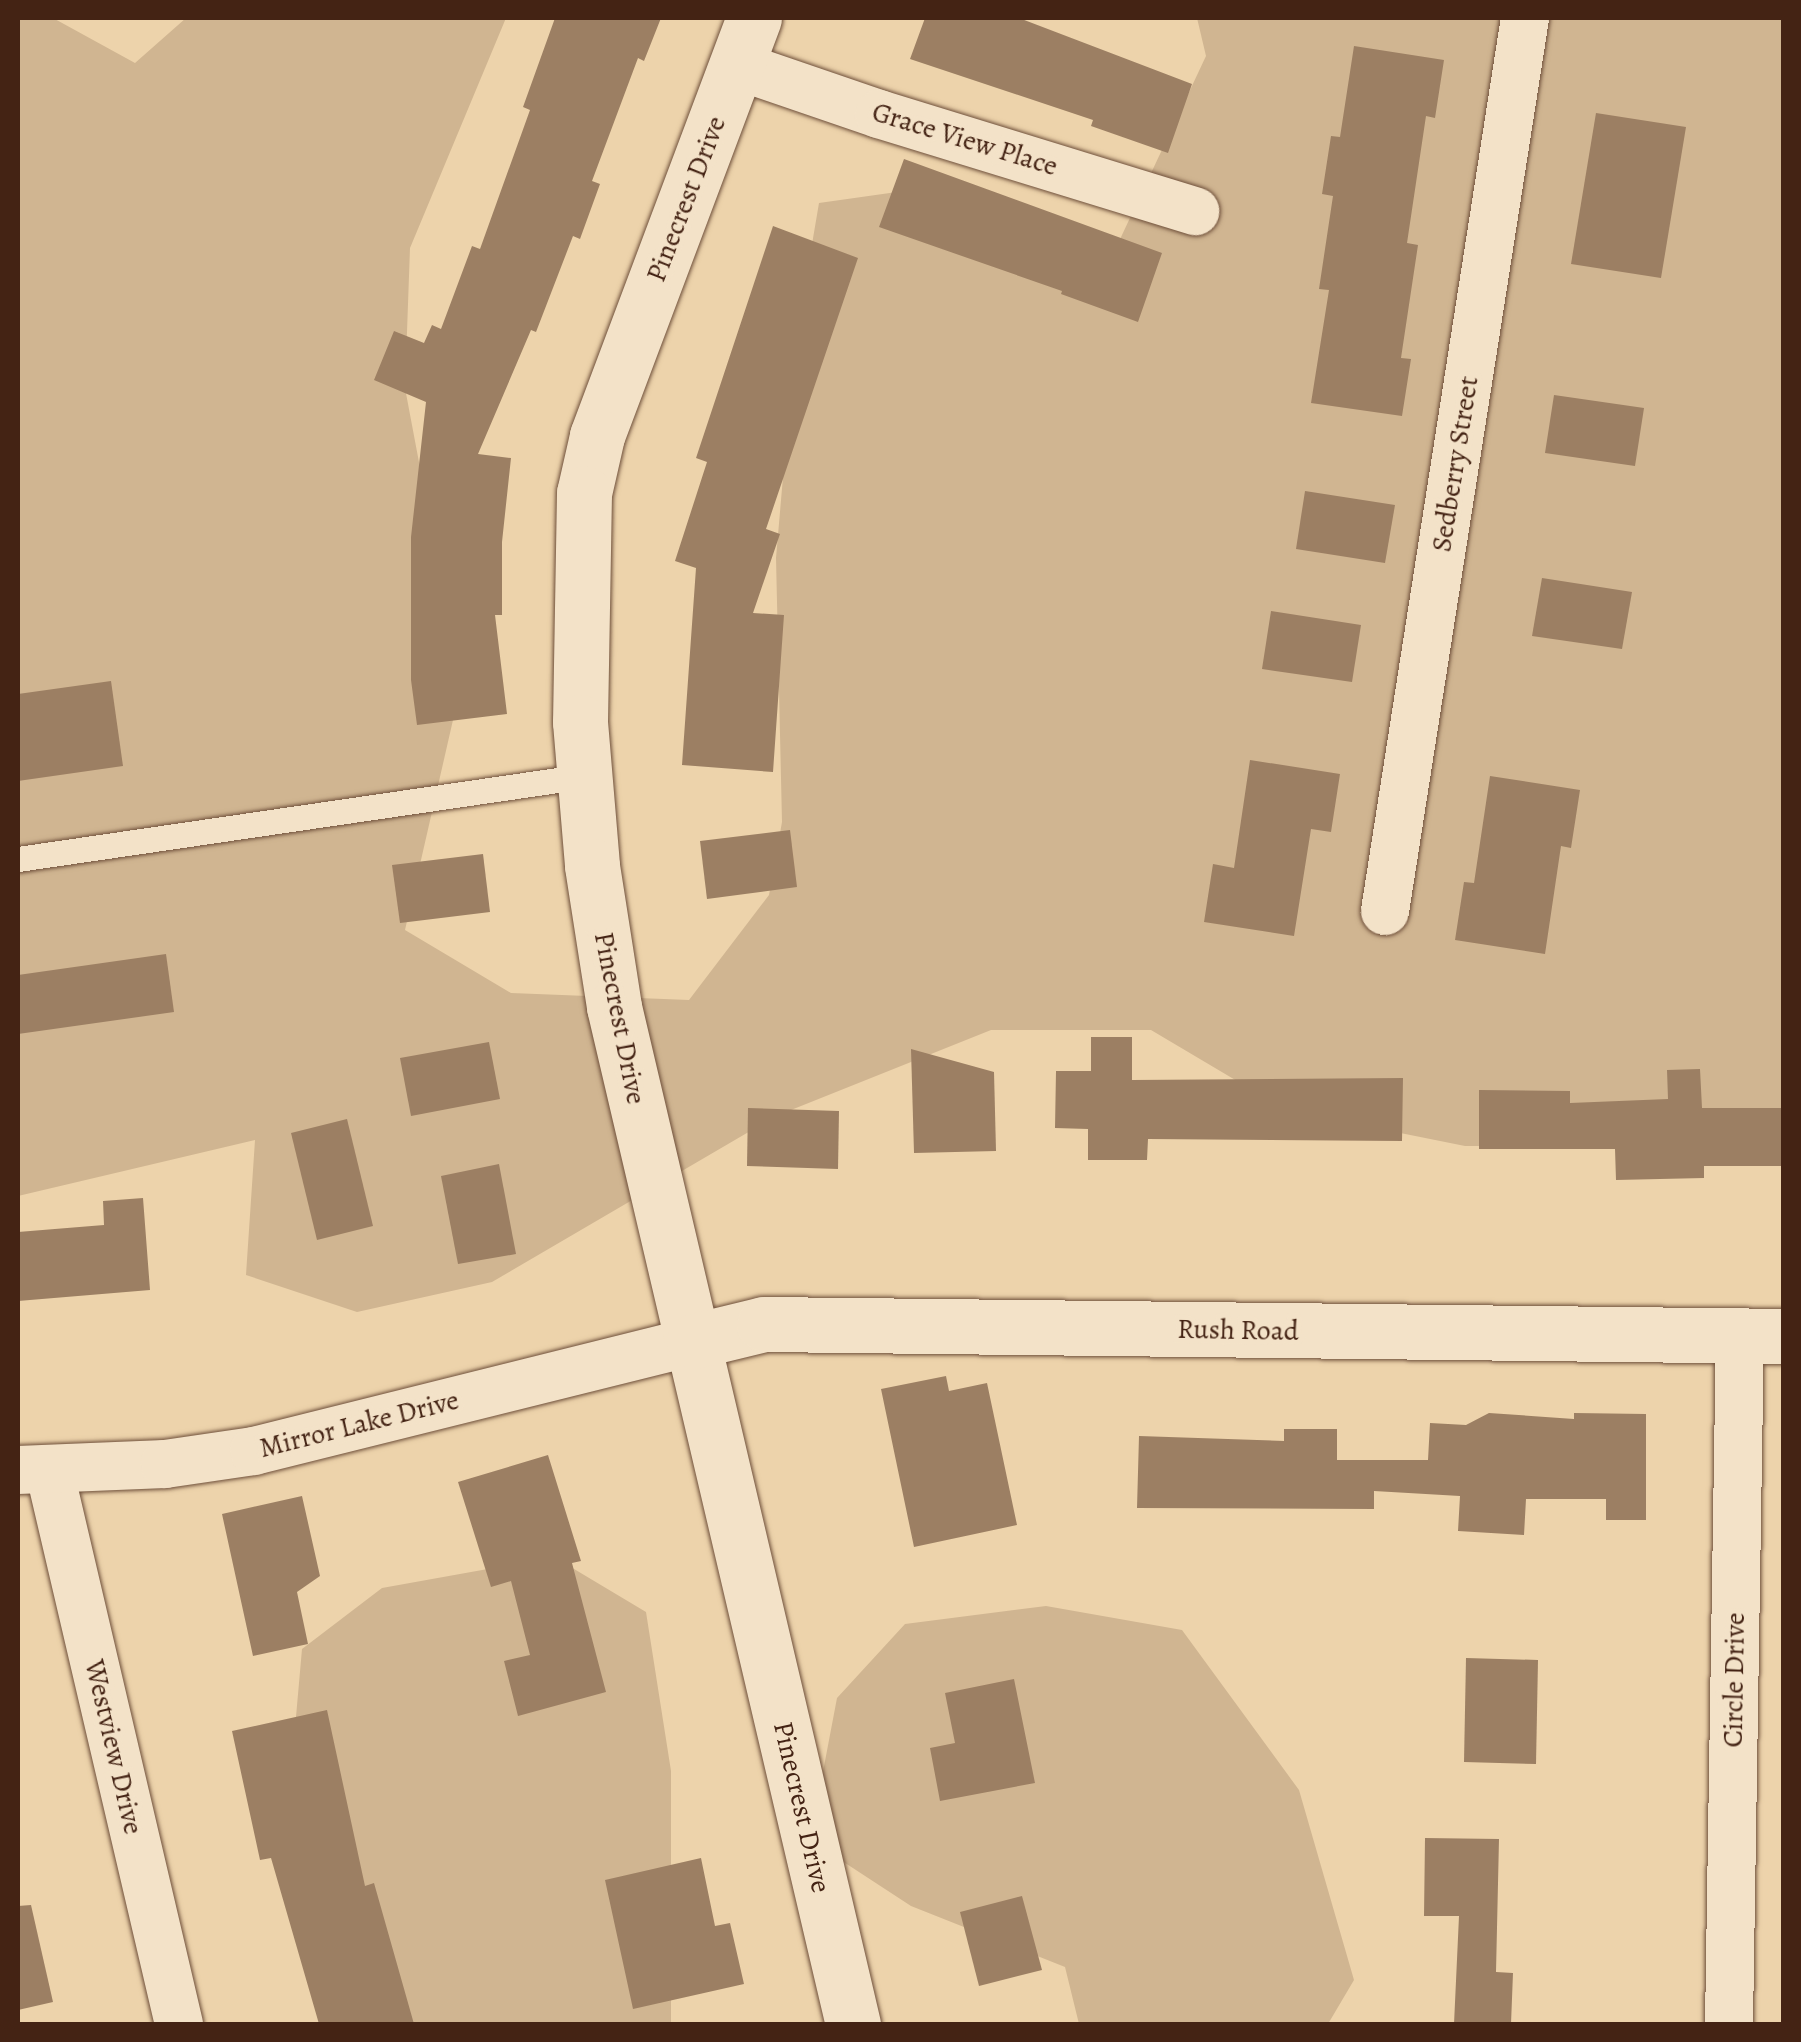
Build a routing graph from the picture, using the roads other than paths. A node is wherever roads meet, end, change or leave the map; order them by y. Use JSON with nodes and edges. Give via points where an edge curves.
{"nodes":[{"id":1,"x":1525,"y":18,"type":"edge"},
{"id":2,"x":744,"y":41,"type":"edge"},
{"id":3,"x":1195,"y":211,"type":"dead end"},
{"id":4,"x":585,"y":776,"type":"junction"},
{"id":5,"x":18,"y":859,"type":"edge"},
{"id":6,"x":1385,"y":911,"type":"dead end"},
{"id":7,"x":1762,"y":1336,"type":"edge"},
{"id":8,"x":694,"y":1341,"type":"junction"},
{"id":9,"x":34,"y":1469,"type":"edge"},
{"id":10,"x":179,"y":2024,"type":"edge"},
{"id":11,"x":853,"y":2024,"type":"edge"},
{"id":12,"x":1729,"y":2024,"type":"edge"}],
"edges":[{"from":1,"to":6,"type":"street","name":"Sedberry Street"},
{"from":2,"to":3,"type":"street","name":"Grace View Place","via":[[879,114]]},
{"from":2,"to":4,"type":"street","name":"Pinecrest Drive","via":[[597,436],[584,492],[579,627]]},
{"from":4,"to":5,"type":"lane"},
{"from":4,"to":8,"type":"street","name":"Pinecrest Drive","via":[[614,1008]]},
{"from":7,"to":8,"type":"street","name":"Rush Road","via":[[764,1324]]},
{"from":7,"to":12,"type":"street","name":"Circle Drive"},
{"from":8,"to":9,"type":"street","name":"Mirror Lake Drive","via":[[254,1451],[165,1464]]},
{"from":8,"to":11,"type":"street","name":"Pinecrest Drive"},
{"from":9,"to":10,"type":"street","name":"Westview Drive"}]}
